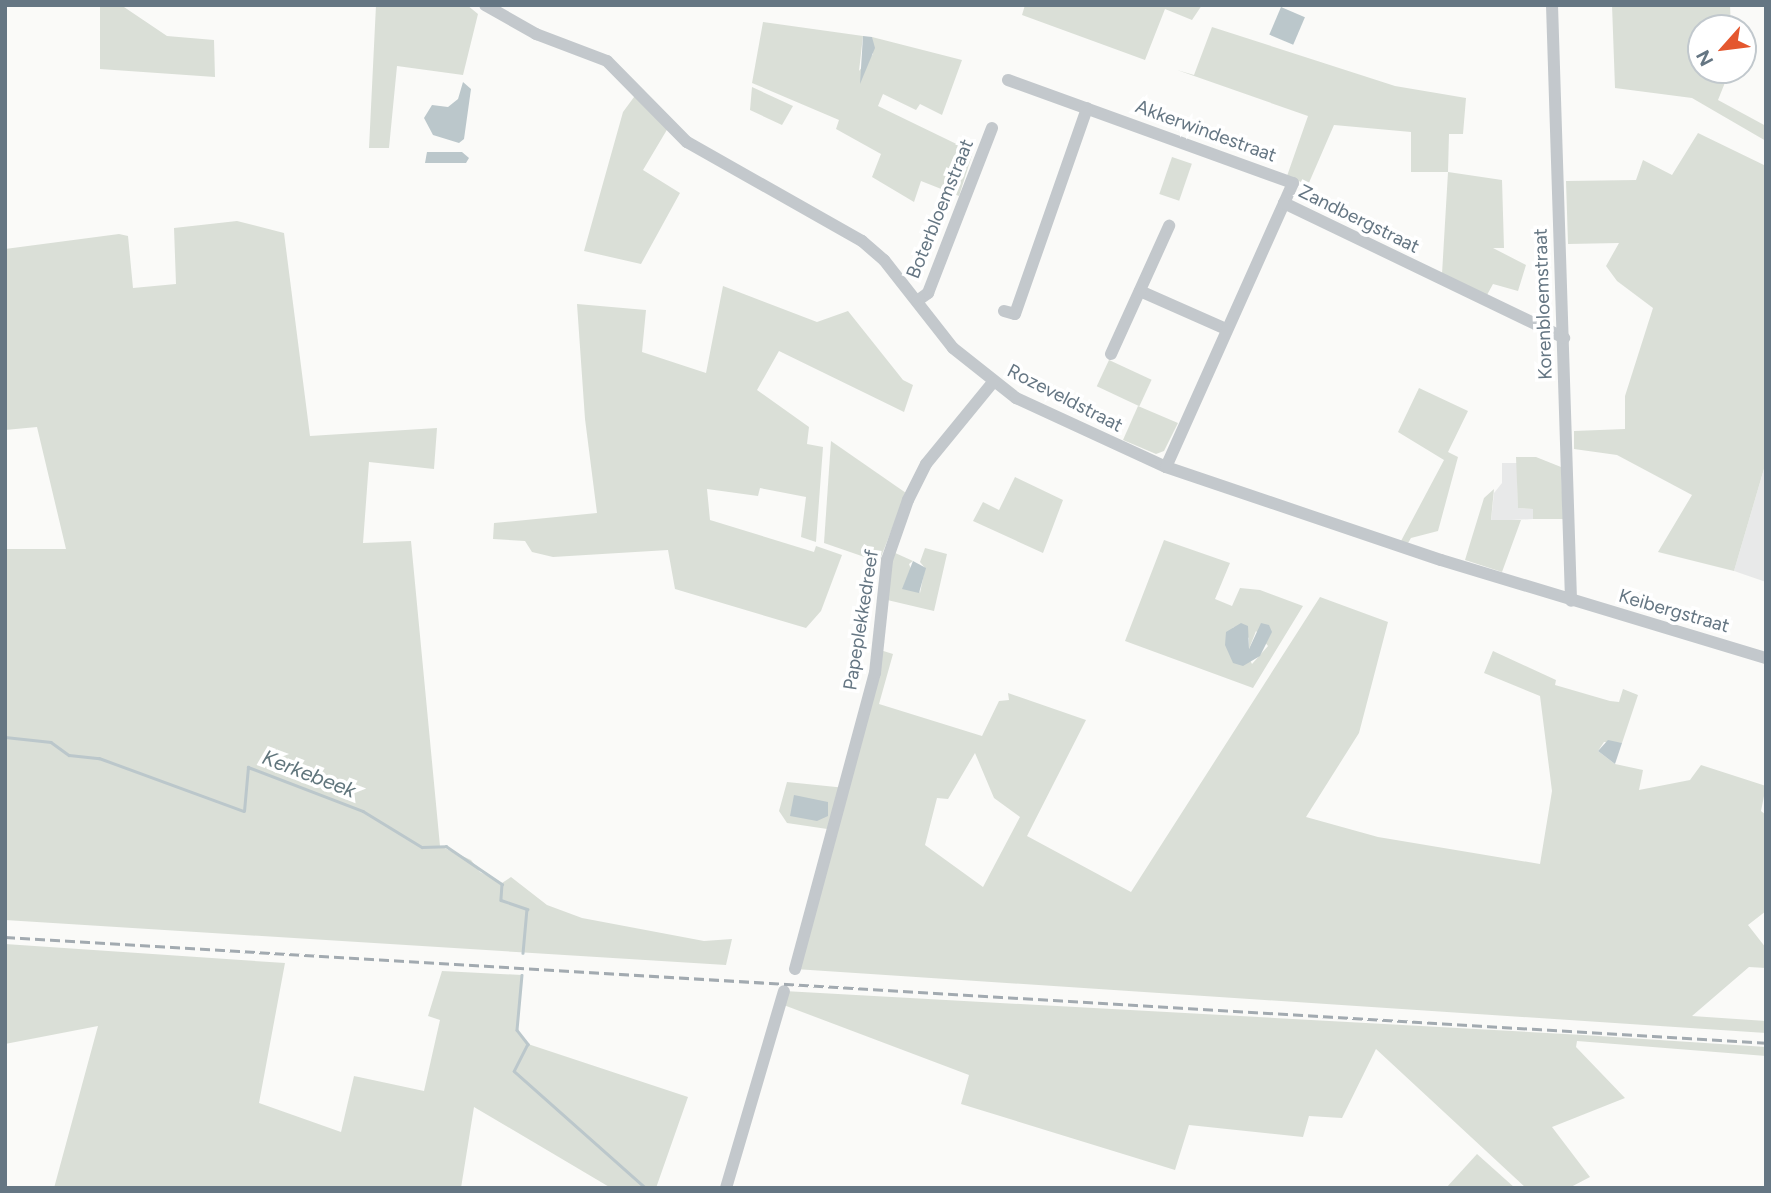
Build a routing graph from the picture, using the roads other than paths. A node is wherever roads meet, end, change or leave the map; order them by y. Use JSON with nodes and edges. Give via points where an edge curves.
{"nodes":[{"id":1,"x":485,"y":5,"type":"edge"},
{"id":2,"x":1550,"y":6,"type":"edge"},
{"id":3,"x":1007,"y":80,"type":"dead end"},
{"id":4,"x":1087,"y":108,"type":"junction"},
{"id":5,"x":992,"y":128,"type":"dead end"},
{"id":6,"x":1284,"y":203,"type":"junction"},
{"id":7,"x":1169,"y":226,"type":"dead end"},
{"id":8,"x":1140,"y":291,"type":"junction"},
{"id":9,"x":917,"y":301,"type":"junction"},
{"id":10,"x":1004,"y":311,"type":"dead end"},
{"id":11,"x":1226,"y":329,"type":"junction"},
{"id":12,"x":1564,"y":338,"type":"junction"},
{"id":13,"x":1111,"y":354,"type":"dead end"},
{"id":14,"x":993,"y":382,"type":"junction"},
{"id":15,"x":1166,"y":467,"type":"junction"},
{"id":16,"x":1571,"y":601,"type":"junction"},
{"id":17,"x":1766,"y":658,"type":"edge"},
{"id":18,"x":795,"y":969,"type":"dead end"},
{"id":19,"x":784,"y":991,"type":"dead end"},
{"id":20,"x":726,"y":1188,"type":"edge"}],
"edges":[{"from":1,"to":9,"type":"street","name":"Rozeveldstraat","via":[[536,34],[607,61],[672,132],[862,241]]},
{"from":2,"to":12,"type":"street","name":"Korenbloemstraat"},
{"from":3,"to":4,"type":"street","name":"Akkerwindestraat"},
{"from":4,"to":6,"type":"street","name":"Akkerwindestraat","via":[[1298,185]]},
{"from":4,"to":10,"type":"street","via":[[1015,314]]},
{"from":5,"to":9,"type":"street","name":"Boterbloemstraat","via":[[928,293]]},
{"from":6,"to":11,"type":"street","name":"Zandbergstraat"},
{"from":6,"to":12,"type":"street","name":"Zandbergstraat"},
{"from":7,"to":8,"type":"street"},
{"from":8,"to":11,"type":"street"},
{"from":8,"to":13,"type":"street"},
{"from":9,"to":14,"type":"street","name":"Rozeveldstraat","via":[[953,348]]},
{"from":11,"to":15,"type":"street","name":"Zandbergstraat"},
{"from":12,"to":16,"type":"street","name":"Korenbloemstraat"},
{"from":14,"to":15,"type":"street","name":"Rozeveldstraat","via":[[1078,428]]},
{"from":14,"to":18,"type":"street","name":"Papeplekkedreef","via":[[922,472],[887,560],[875,673]]},
{"from":15,"to":16,"type":"street","name":"Rozeveldstraat"},
{"from":16,"to":17,"type":"street","name":"Keibergstraat"},
{"from":19,"to":20,"type":"street"}]}
